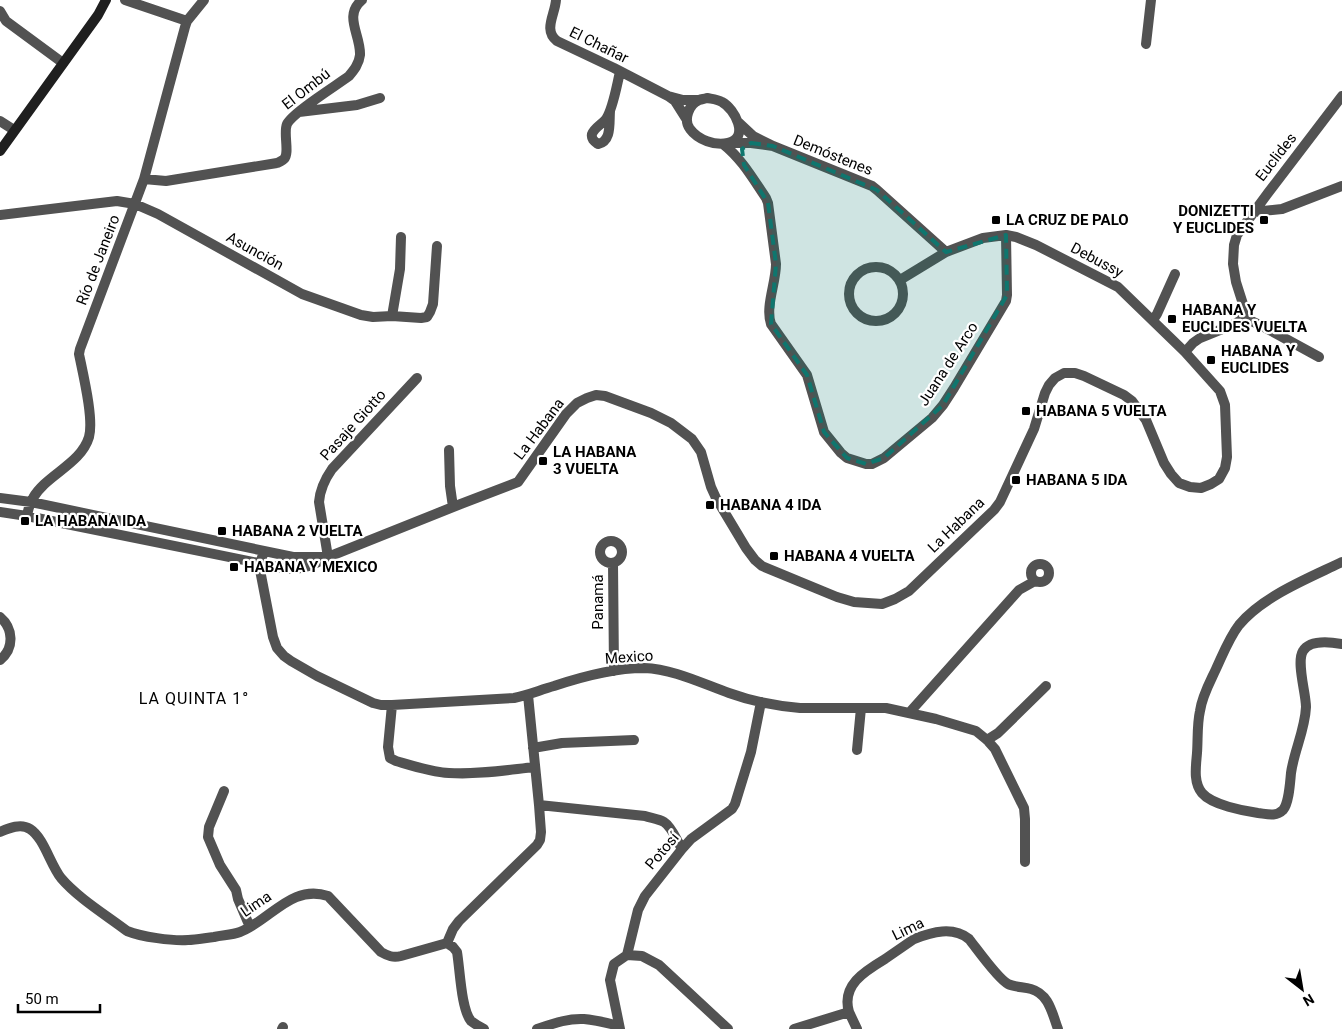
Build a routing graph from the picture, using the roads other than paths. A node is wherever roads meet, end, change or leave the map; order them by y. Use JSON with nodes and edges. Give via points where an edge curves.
{"nodes":[{"id":1,"x":106,"y":0,"type":"edge"},
{"id":2,"x":125,"y":0,"type":"edge"},
{"id":3,"x":204,"y":0,"type":"edge"},
{"id":4,"x":362,"y":0,"type":"edge"},
{"id":5,"x":556,"y":0,"type":"edge"},
{"id":6,"x":1151,"y":0,"type":"edge"},
{"id":7,"x":0,"y":11,"type":"edge"},
{"id":8,"x":187,"y":21,"type":"junction"},
{"id":9,"x":1146,"y":44,"type":"dead end"},
{"id":10,"x":63,"y":63,"type":"junction"},
{"id":11,"x":620,"y":72,"type":"junction"},
{"id":12,"x":668,"y":96,"type":"junction"},
{"id":13,"x":1342,"y":96,"type":"edge"},
{"id":14,"x":380,"y":98,"type":"dead end"},
{"id":15,"x":698,"y":100,"type":"junction"},
{"id":16,"x":610,"y":111,"type":"dead end"},
{"id":17,"x":298,"y":112,"type":"junction"},
{"id":18,"x":687,"y":120,"type":"junction"},
{"id":19,"x":738,"y":120,"type":"junction"},
{"id":20,"x":0,"y":121,"type":"edge"},
{"id":21,"x":14,"y":130,"type":"junction"},
{"id":22,"x":726,"y":143,"type":"junction"},
{"id":23,"x":751,"y":143,"type":"junction"},
{"id":24,"x":773,"y":146,"type":"junction"},
{"id":25,"x":0,"y":151,"type":"edge"},
{"id":26,"x":744,"y":165,"type":"junction"},
{"id":27,"x":144,"y":180,"type":"junction"},
{"id":28,"x":1342,"y":186,"type":"edge"},
{"id":29,"x":135,"y":204,"type":"junction"},
{"id":30,"x":1254,"y":212,"type":"junction"},
{"id":31,"x":0,"y":215,"type":"edge"},
{"id":32,"x":1006,"y":235,"type":"junction"},
{"id":33,"x":401,"y":237,"type":"dead end"},
{"id":34,"x":437,"y":246,"type":"dead end"},
{"id":35,"x":946,"y":252,"type":"junction"},
{"id":36,"x":1175,"y":274,"type":"dead end"},
{"id":37,"x":900,"y":280,"type":"junction"},
{"id":38,"x":392,"y":316,"type":"junction"},
{"id":39,"x":1243,"y":317,"type":"junction"},
{"id":40,"x":1153,"y":320,"type":"junction"},
{"id":41,"x":1185,"y":352,"type":"junction"},
{"id":42,"x":1319,"y":357,"type":"dead end"},
{"id":43,"x":417,"y":378,"type":"dead end"},
{"id":44,"x":449,"y":450,"type":"dead end"},
{"id":45,"x":0,"y":498,"type":"edge"},
{"id":46,"x":31,"y":502,"type":"junction"},
{"id":47,"x":453,"y":507,"type":"junction"},
{"id":48,"x":0,"y":512,"type":"edge"},
{"id":49,"x":27,"y":516,"type":"junction"},
{"id":50,"x":264,"y":551,"type":"junction"},
{"id":51,"x":328,"y":557,"type":"junction"},
{"id":52,"x":1342,"y":562,"type":"edge"},
{"id":53,"x":613,"y":563,"type":"dead end"},
{"id":54,"x":260,"y":564,"type":"junction"},
{"id":55,"x":1034,"y":582,"type":"dead end"},
{"id":56,"x":0,"y":617,"type":"edge"},
{"id":57,"x":1342,"y":644,"type":"edge"},
{"id":58,"x":0,"y":660,"type":"edge"},
{"id":59,"x":614,"y":670,"type":"junction"},
{"id":60,"x":1046,"y":686,"type":"dead end"},
{"id":61,"x":528,"y":695,"type":"junction"},
{"id":62,"x":761,"y":702,"type":"junction"},
{"id":63,"x":392,"y":704,"type":"junction"},
{"id":64,"x":861,"y":708,"type":"junction"},
{"id":65,"x":909,"y":713,"type":"junction"},
{"id":66,"x":634,"y":740,"type":"dead end"},
{"id":67,"x":987,"y":740,"type":"junction"},
{"id":68,"x":533,"y":748,"type":"junction"},
{"id":69,"x":857,"y":750,"type":"dead end"},
{"id":70,"x":535,"y":767,"type":"junction"},
{"id":71,"x":224,"y":791,"type":"dead end"},
{"id":72,"x":539,"y":805,"type":"junction"},
{"id":73,"x":0,"y":832,"type":"edge"},
{"id":74,"x":682,"y":849,"type":"junction"},
{"id":75,"x":1026,"y":862,"type":"dead end"},
{"id":76,"x":250,"y":928,"type":"junction"},
{"id":77,"x":447,"y":943,"type":"junction"},
{"id":78,"x":627,"y":955,"type":"junction"},
{"id":79,"x":849,"y":1012,"type":"junction"},
{"id":80,"x":591,"y":1025,"type":"edge"},
{"id":81,"x":620,"y":1027,"type":"edge"},
{"id":82,"x":484,"y":1029,"type":"edge"},
{"id":83,"x":537,"y":1029,"type":"edge"},
{"id":84,"x":728,"y":1029,"type":"edge"},
{"id":85,"x":794,"y":1029,"type":"edge"},
{"id":86,"x":857,"y":1029,"type":"edge"},
{"id":87,"x":1058,"y":1029,"type":"edge"}],
"edges":[{"from":1,"to":10,"type":"main road"},
{"from":2,"to":8,"type":"street"},
{"from":3,"to":8,"type":"street","name":"Río de Janeiro"},
{"from":4,"to":17,"type":"street","name":"El Ombú","via":[[353,18],[360,55],[355,70]]},
{"from":5,"to":11,"type":"street","name":"El Chañar","via":[[550,25],[553,38]]},
{"from":6,"to":9,"type":"street"},
{"from":7,"to":10,"type":"street","via":[[6,21]]},
{"from":8,"to":27,"type":"street","name":"Río de Janeiro"},
{"from":10,"to":21,"type":"main road"},
{"from":11,"to":12,"type":"street","name":"El Chañar"},
{"from":11,"to":16,"type":"street"},
{"from":12,"to":15,"type":"street","name":"El Chañar"},
{"from":12,"to":18,"type":"street","name":"El Chañar"},
{"from":13,"to":30,"type":"street","name":"Euclides"},
{"from":14,"to":17,"type":"street","via":[[357,105]]},
{"from":15,"to":18,"type":"street","via":[[692,105]]},
{"from":15,"to":19,"type":"street","name":"Demóstenes","via":[[721,101]]},
{"from":17,"to":27,"type":"street","name":"El Ombú","via":[[286,125],[284,160],[166,181]]},
{"from":18,"to":22,"type":"street","name":"Demóstenes","via":[[696,134],[710,142]]},
{"from":19,"to":22,"type":"street","via":[[737,138]]},
{"from":19,"to":24,"type":"street","name":"Demóstenes","via":[[753,136]]},
{"from":20,"to":21,"type":"street"},
{"from":21,"to":25,"type":"main road"},
{"from":22,"to":23,"type":"street","name":"Demóstenes"},
{"from":22,"to":26,"type":"street","name":"Juana de Arco"},
{"from":23,"to":24,"type":"street","name":"Demóstenes"},
{"from":23,"to":26,"type":"street","via":[[742,149]]},
{"from":24,"to":35,"type":"street","name":"Demóstenes","via":[[872,186]]},
{"from":26,"to":32,"type":"street","name":"Juana de Arco","via":[[768,203],[776,272],[769,314],[771,324],[807,375],[824,432],[847,458],[866,464],[877,463],[932,418],[954,388],[1006,302]]},
{"from":27,"to":29,"type":"street","name":"Río de Janeiro"},
{"from":28,"to":30,"type":"street","via":[[1282,210]]},
{"from":29,"to":31,"type":"street","name":"Asunción","via":[[117,202]]},
{"from":29,"to":38,"type":"street","name":"Asunción","via":[[302,294],[361,315]]},
{"from":29,"to":46,"type":"street","name":"Río de Janeiro","via":[[79,354],[91,422],[89,438],[79,454]]},
{"from":30,"to":39,"type":"street","name":"Euclides","via":[[1237,235],[1232,254]]},
{"from":32,"to":35,"type":"street","via":[[983,238]]},
{"from":32,"to":40,"type":"street","name":"Debussy","via":[[1036,245],[1112,283]]},
{"from":33,"to":38,"type":"street","via":[[400,269]]},
{"from":34,"to":38,"type":"street","name":"Asunción","via":[[433,304],[427,317]]},
{"from":35,"to":37,"type":"street"},
{"from":36,"to":40,"type":"street"},
{"from":37,"to":37,"type":"street","via":[[879,266],[862,271],[855,276],[849,292],[853,309],[868,320],[886,319],[900,307],[903,298]]},
{"from":39,"to":41,"type":"street","via":[[1237,323],[1200,338]]},
{"from":39,"to":42,"type":"street"},
{"from":40,"to":41,"type":"street","name":"Debussy"},
{"from":41,"to":47,"type":"street","name":"La Habana","via":[[1220,391],[1225,405],[1227,457],[1218,479],[1201,488],[1179,483],[1164,463],[1146,420],[1132,401],[1084,376],[1064,373],[1049,385],[1034,429],[994,510],[909,591],[882,604],[837,597],[762,566],[746,548],[716,498],[702,452],[692,439],[651,413],[605,396],[587,398],[566,414],[518,482]]},
{"from":43,"to":51,"type":"street","name":"Pasaje Giotto","via":[[332,469],[324,482],[319,502]]},
{"from":44,"to":47,"type":"street"},
{"from":45,"to":46,"type":"street"},
{"from":46,"to":49,"type":"street","name":"Río de Janeiro"},
{"from":46,"to":50,"type":"street"},
{"from":47,"to":51,"type":"street","name":"La Habana"},
{"from":48,"to":49,"type":"street","name":"La Habana"},
{"from":49,"to":54,"type":"street","name":"La Habana"},
{"from":50,"to":51,"type":"street","via":[[293,557]]},
{"from":50,"to":54,"type":"street","name":"Mexico"},
{"from":51,"to":54,"type":"street","name":"La Habana","via":[[296,570]]},
{"from":52,"to":57,"type":"street","via":[[1263,603],[1239,625],[1226,646],[1200,710],[1196,774],[1201,792],[1206,797],[1240,811],[1274,815],[1285,808],[1306,707],[1300,662],[1303,650],[1316,643]]},
{"from":53,"to":59,"type":"street","name":"Panamá"},
{"from":54,"to":63,"type":"street","name":"Mexico","via":[[273,637],[284,656],[358,697],[381,705]]},
{"from":55,"to":65,"type":"street","via":[[1019,590]]},
{"from":56,"to":58,"type":"street","via":[[7,625],[11,642]]},
{"from":59,"to":61,"type":"street","name":"Mexico"},
{"from":59,"to":62,"type":"street","name":"Mexico","via":[[661,670]]},
{"from":60,"to":67,"type":"street"},
{"from":61,"to":63,"type":"street","name":"Mexico"},
{"from":61,"to":68,"type":"street"},
{"from":62,"to":64,"type":"street","name":"Mexico","via":[[800,708]]},
{"from":62,"to":74,"type":"street","name":"Potosí","via":[[751,752],[735,804]]},
{"from":63,"to":70,"type":"street","via":[[388,747],[390,758],[396,761],[449,773]]},
{"from":64,"to":65,"type":"street","name":"Mexico","via":[[886,708]]},
{"from":64,"to":69,"type":"street"},
{"from":65,"to":67,"type":"street","name":"Mexico","via":[[957,724],[976,731]]},
{"from":66,"to":68,"type":"street","via":[[562,743]]},
{"from":67,"to":75,"type":"street","name":"Mexico","via":[[1001,759],[1024,808]]},
{"from":68,"to":70,"type":"street"},
{"from":70,"to":72,"type":"street"},
{"from":71,"to":76,"type":"street","via":[[208,837],[236,890]]},
{"from":72,"to":74,"type":"street","via":[[660,820]]},
{"from":72,"to":77,"type":"street","via":[[540,840],[537,845],[459,921]]},
{"from":73,"to":76,"type":"street","name":"Lima","via":[[18,826],[34,832],[67,884],[127,931],[189,940]]},
{"from":74,"to":78,"type":"street","name":"Potosí","via":[[644,896]]},
{"from":76,"to":77,"type":"street","name":"Lima","via":[[286,902],[312,893],[328,896],[388,957]]},
{"from":77,"to":82,"type":"street","via":[[457,952],[468,1015]]},
{"from":78,"to":81,"type":"street","name":"Potosí","via":[[614,964],[610,980]]},
{"from":78,"to":84,"type":"street","via":[[642,956],[659,965]]},
{"from":79,"to":85,"type":"street"},
{"from":79,"to":86,"type":"street"},
{"from":79,"to":87,"type":"street","name":"Lima","via":[[849,993],[866,971],[914,939],[952,931],[969,939],[1008,984],[1039,991],[1050,1006]]},
{"from":80,"to":81,"type":"street"},
{"from":80,"to":83,"type":"street","via":[[571,1020]]}]}
